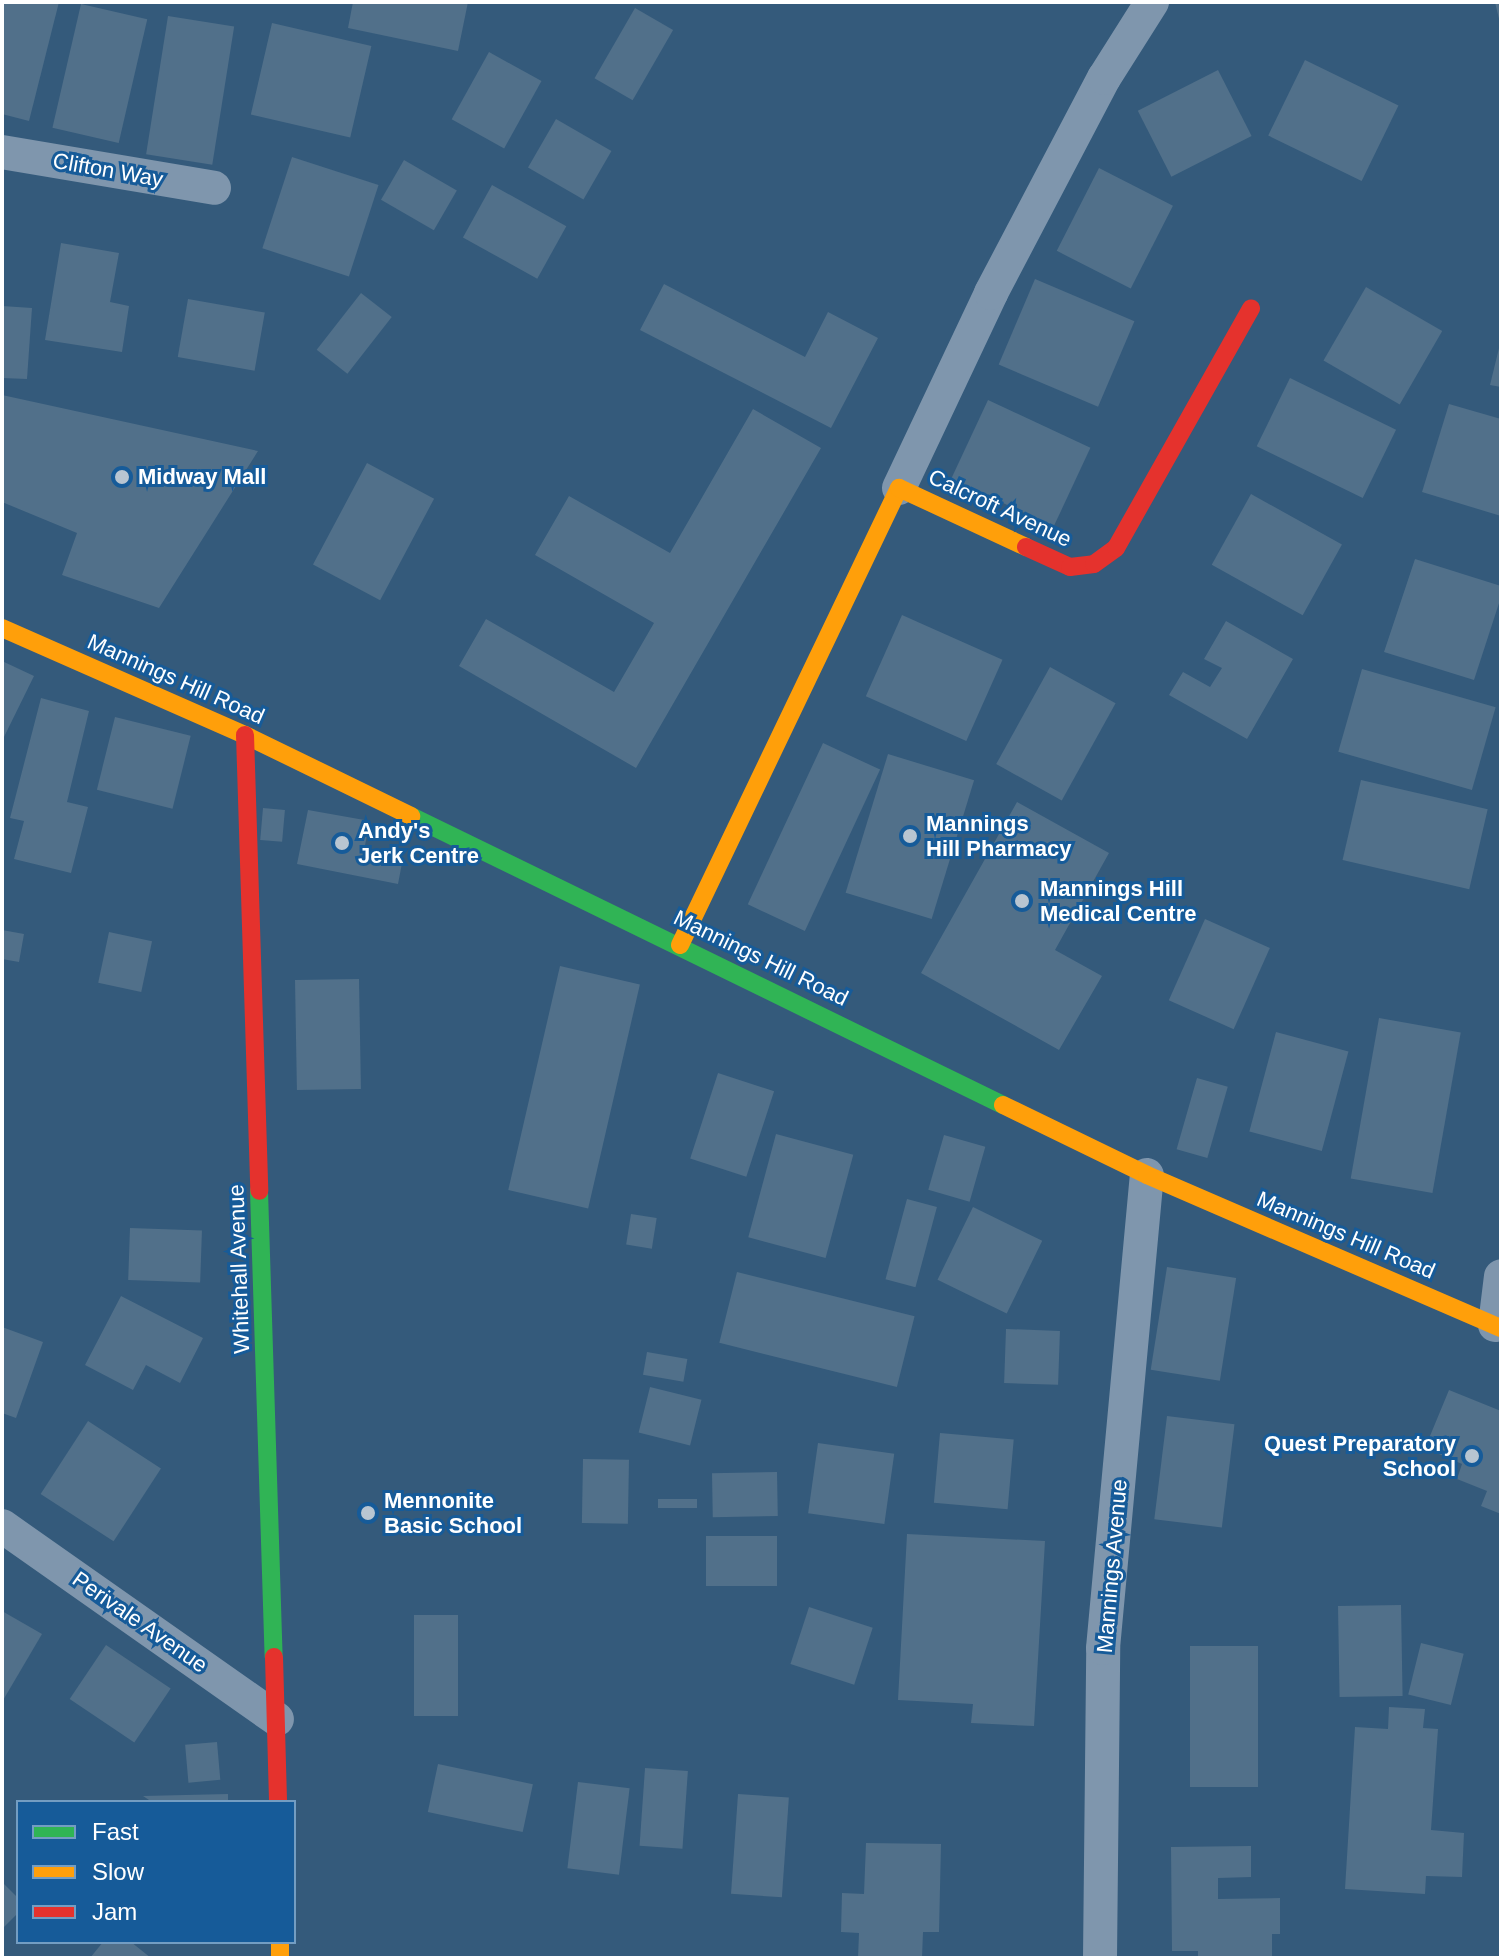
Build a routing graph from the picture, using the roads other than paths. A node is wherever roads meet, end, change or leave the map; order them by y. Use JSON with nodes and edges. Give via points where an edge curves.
{"nodes":[{"id":1,"x":1152,"y":2,"type":"edge"},
{"id":2,"x":2,"y":152,"type":"edge"},
{"id":3,"x":214,"y":188,"type":"dead end"},
{"id":4,"x":1251,"y":308,"type":"dead end"},
{"id":5,"x":899,"y":488,"type":"junction"},
{"id":6,"x":2,"y":628,"type":"edge"},
{"id":7,"x":245,"y":735,"type":"junction"},
{"id":8,"x":680,"y":945,"type":"junction"},
{"id":9,"x":1147,"y":1175,"type":"junction"},
{"id":10,"x":1501,"y":1276,"type":"edge"},
{"id":11,"x":1498,"y":1327,"type":"edge"},
{"id":12,"x":2,"y":1526,"type":"edge"},
{"id":13,"x":277,"y":1719,"type":"junction"},
{"id":14,"x":278,"y":1800,"type":"edge"},
{"id":15,"x":1100,"y":1958,"type":"edge"}],
"edges":[{"from":1,"to":5,"type":"street","via":[[1104,78],[991,293]]},
{"from":2,"to":3,"type":"street","name":"Clifton Way"},
{"from":4,"to":5,"type":"street","name":"Calcroft Avenue","via":[[1116,548],[1094,564],[1070,567]]},
{"from":5,"to":8,"type":"street","name":"Calcroft Avenue"},
{"from":6,"to":7,"type":"street","name":"Mannings Hill Road"},
{"from":7,"to":8,"type":"street","name":"Mannings Hill Road"},
{"from":7,"to":13,"type":"street","name":"Whitehall Avenue"},
{"from":8,"to":9,"type":"street","name":"Mannings Hill Road"},
{"from":9,"to":11,"type":"street","name":"Mannings Hill Road"},
{"from":9,"to":15,"type":"street","name":"Mannings Avenue","via":[[1103,1648]]},
{"from":10,"to":11,"type":"street"},
{"from":12,"to":13,"type":"street","name":"Perivale Avenue"},
{"from":13,"to":14,"type":"street","name":"Whitehall Avenue"}]}
